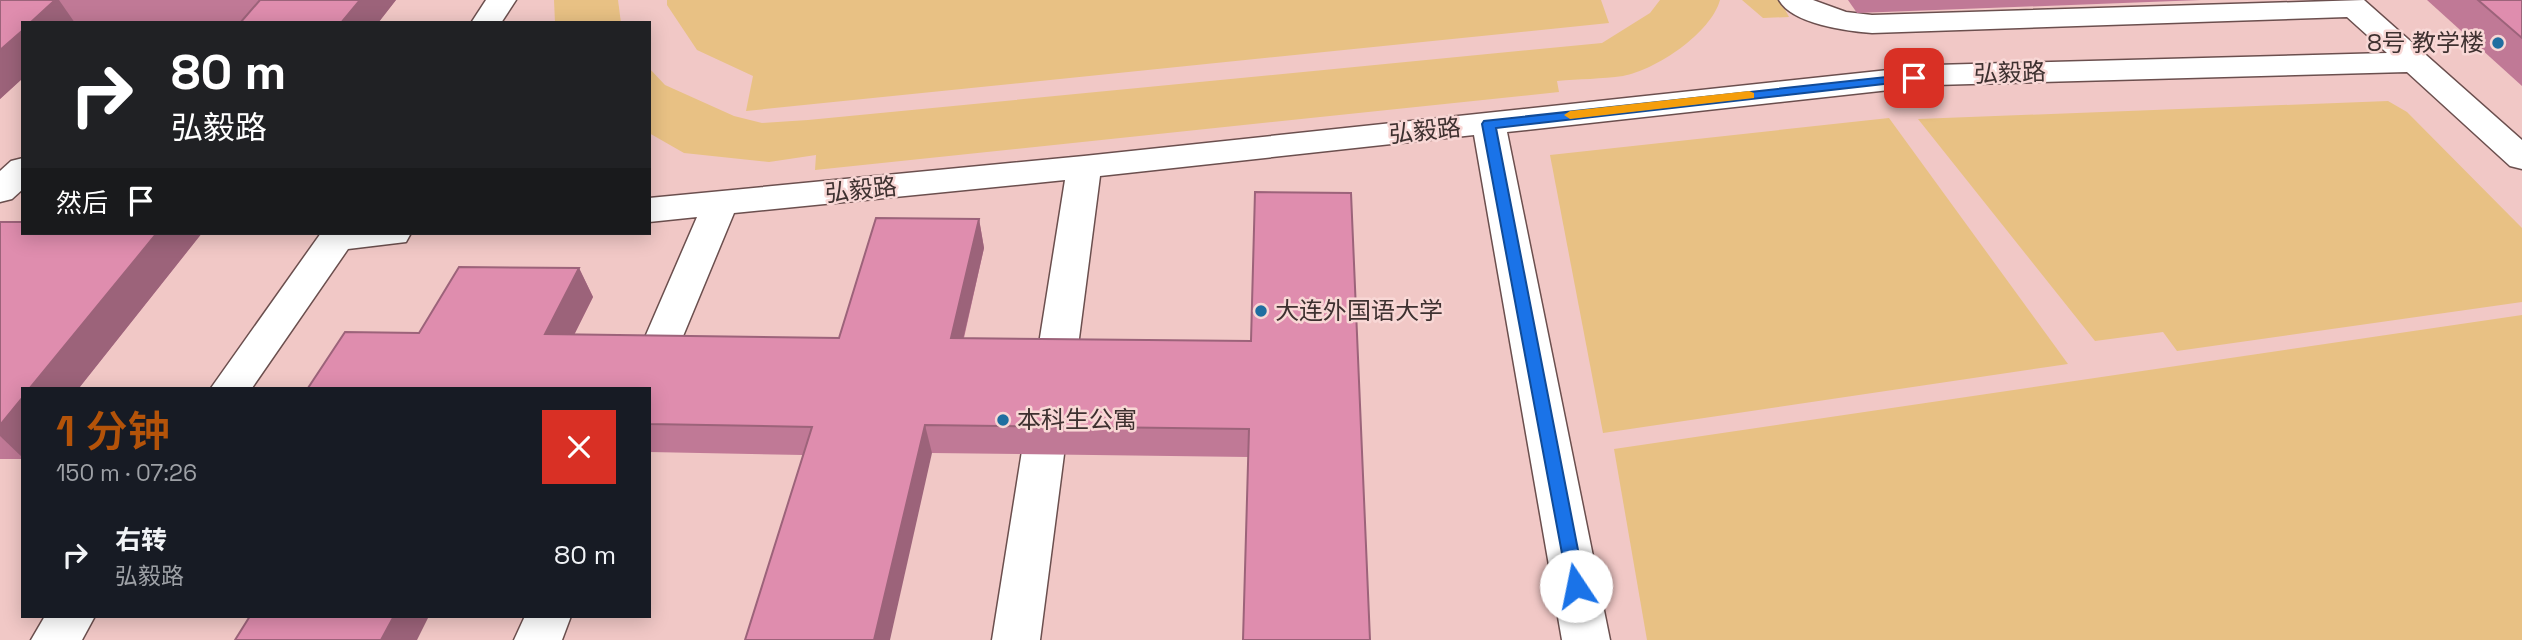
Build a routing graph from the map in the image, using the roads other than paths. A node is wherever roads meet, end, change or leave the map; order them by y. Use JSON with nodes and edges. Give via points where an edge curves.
{"nodes":[{"id":1,"x":501,"y":0,"type":"edge"},
{"id":2,"x":1794,"y":0,"type":"edge"},
{"id":3,"x":2350,"y":4,"type":"edge"},
{"id":4,"x":487,"y":21,"type":"edge"},
{"id":5,"x":2411,"y":62,"type":"junction"},
{"id":6,"x":1489,"y":124,"type":"junction"},
{"id":7,"x":2522,"y":158,"type":"edge"},
{"id":8,"x":1084,"y":167,"type":"junction"},
{"id":9,"x":21,"y":171,"type":"edge"},
{"id":10,"x":0,"y":191,"type":"edge"},
{"id":11,"x":720,"y":204,"type":"junction"},
{"id":12,"x":651,"y":210,"type":"edge"},
{"id":13,"x":338,"y":235,"type":"edge"},
{"id":14,"x":232,"y":387,"type":"edge"},
{"id":15,"x":643,"y":387,"type":"edge"},
{"id":16,"x":71,"y":618,"type":"edge"},
{"id":17,"x":547,"y":618,"type":"edge"},
{"id":18,"x":55,"y":640,"type":"edge"},
{"id":19,"x":538,"y":640,"type":"edge"},
{"id":20,"x":1016,"y":640,"type":"edge"},
{"id":21,"x":1586,"y":640,"type":"edge"}],
"edges":[{"from":1,"to":4,"type":"street"},
{"from":2,"to":3,"type":"street","via":[[1841,22],[1872,24]]},
{"from":3,"to":5,"type":"street"},
{"from":5,"to":6,"type":"street","name":"弘毅路","via":[[1935,75]]},
{"from":5,"to":7,"type":"street"},
{"from":6,"to":8,"type":"street","name":"弘毅路"},
{"from":6,"to":21,"type":"street"},
{"from":8,"to":11,"type":"street","name":"弘毅路"},
{"from":8,"to":20,"type":"street"},
{"from":9,"to":10,"type":"street"},
{"from":11,"to":12,"type":"street","name":"弘毅路"},
{"from":11,"to":15,"type":"street"},
{"from":13,"to":14,"type":"street"},
{"from":16,"to":18,"type":"street"},
{"from":17,"to":19,"type":"street"}]}
